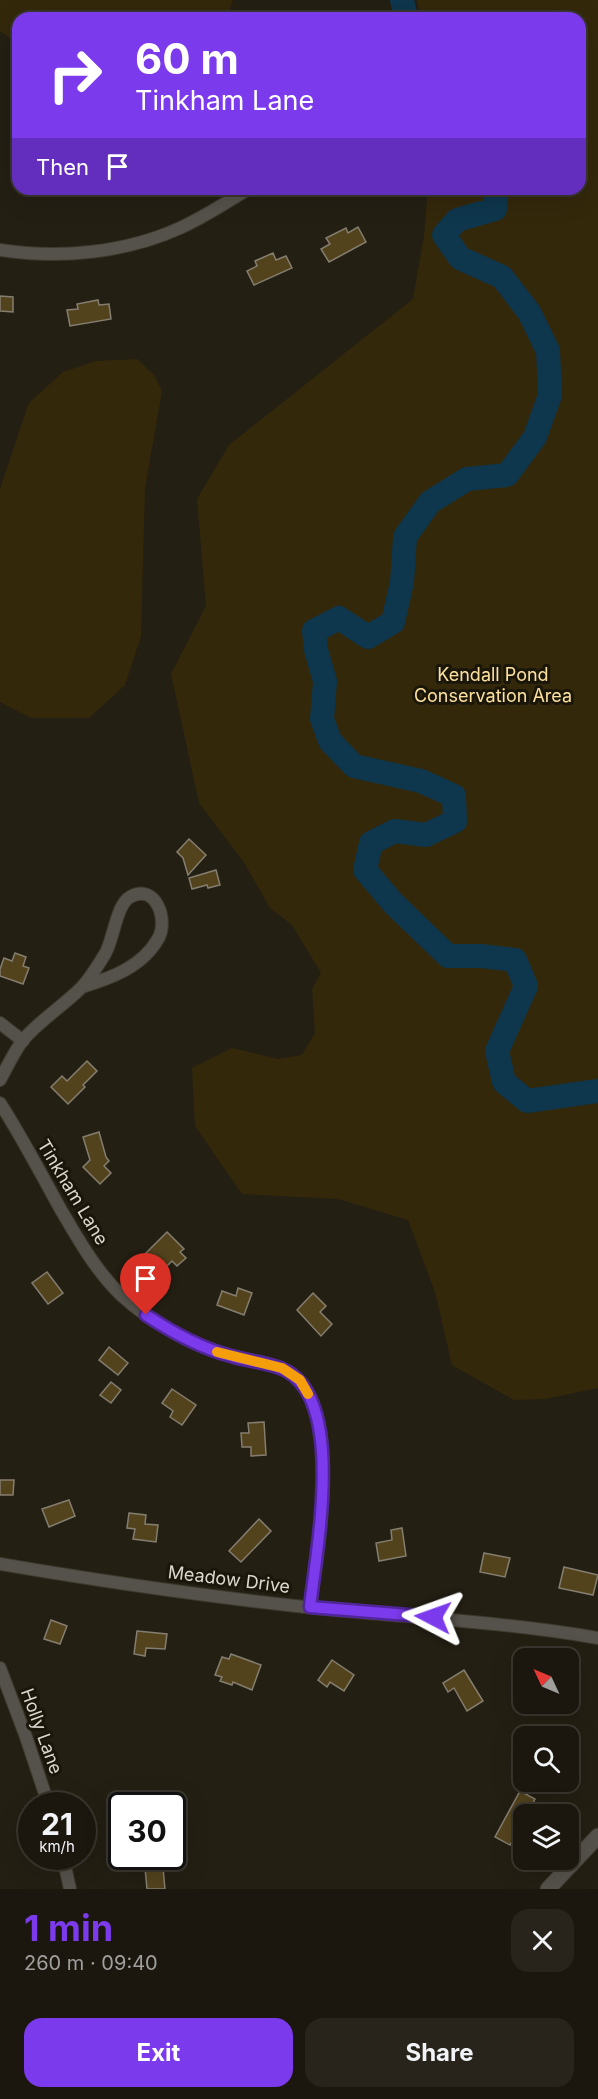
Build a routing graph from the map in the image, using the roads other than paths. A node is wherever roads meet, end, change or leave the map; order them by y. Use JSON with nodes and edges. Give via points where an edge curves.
{"nodes":[{"id":1,"x":238,"y":195,"type":"edge"},
{"id":2,"x":0,"y":250,"type":"edge"},
{"id":3,"x":82,"y":987,"type":"junction"},
{"id":4,"x":0,"y":1023,"type":"edge"},
{"id":5,"x":23,"y":1041,"type":"junction"},
{"id":6,"x":0,"y":1080,"type":"edge"},
{"id":7,"x":0,"y":1103,"type":"edge"},
{"id":8,"x":0,"y":1564,"type":"edge"},
{"id":9,"x":310,"y":1607,"type":"junction"},
{"id":10,"x":598,"y":1638,"type":"edge"},
{"id":11,"x":0,"y":1668,"type":"edge"},
{"id":12,"x":44,"y":1792,"type":"edge"},
{"id":13,"x":598,"y":1836,"type":"edge"},
{"id":14,"x":66,"y":1870,"type":"edge"},
{"id":15,"x":70,"y":1889,"type":"edge"},
{"id":16,"x":548,"y":1889,"type":"edge"}],
"edges":[{"from":1,"to":2,"type":"street","via":[[179,228],[119,247],[54,255]]},
{"from":3,"to":3,"type":"street","via":[[122,973],[151,949],[159,938],[162,913],[149,895],[131,896],[123,903],[106,953]]},
{"from":3,"to":5,"type":"street"},
{"from":4,"to":5,"type":"street"},
{"from":5,"to":6,"type":"street"},
{"from":7,"to":9,"type":"street","name":"Tinkham Lane","via":[[82,1246],[110,1284],[172,1332],[231,1356],[282,1368],[300,1380],[318,1415],[323,1446]]},
{"from":8,"to":9,"type":"street","name":"Meadow Drive","via":[[122,1584]]},
{"from":9,"to":10,"type":"street","name":"Meadow Drive","via":[[444,1618]]},
{"from":11,"to":12,"type":"street","name":"Holly Lane"},
{"from":13,"to":16,"type":"street"},
{"from":14,"to":15,"type":"street"}]}
